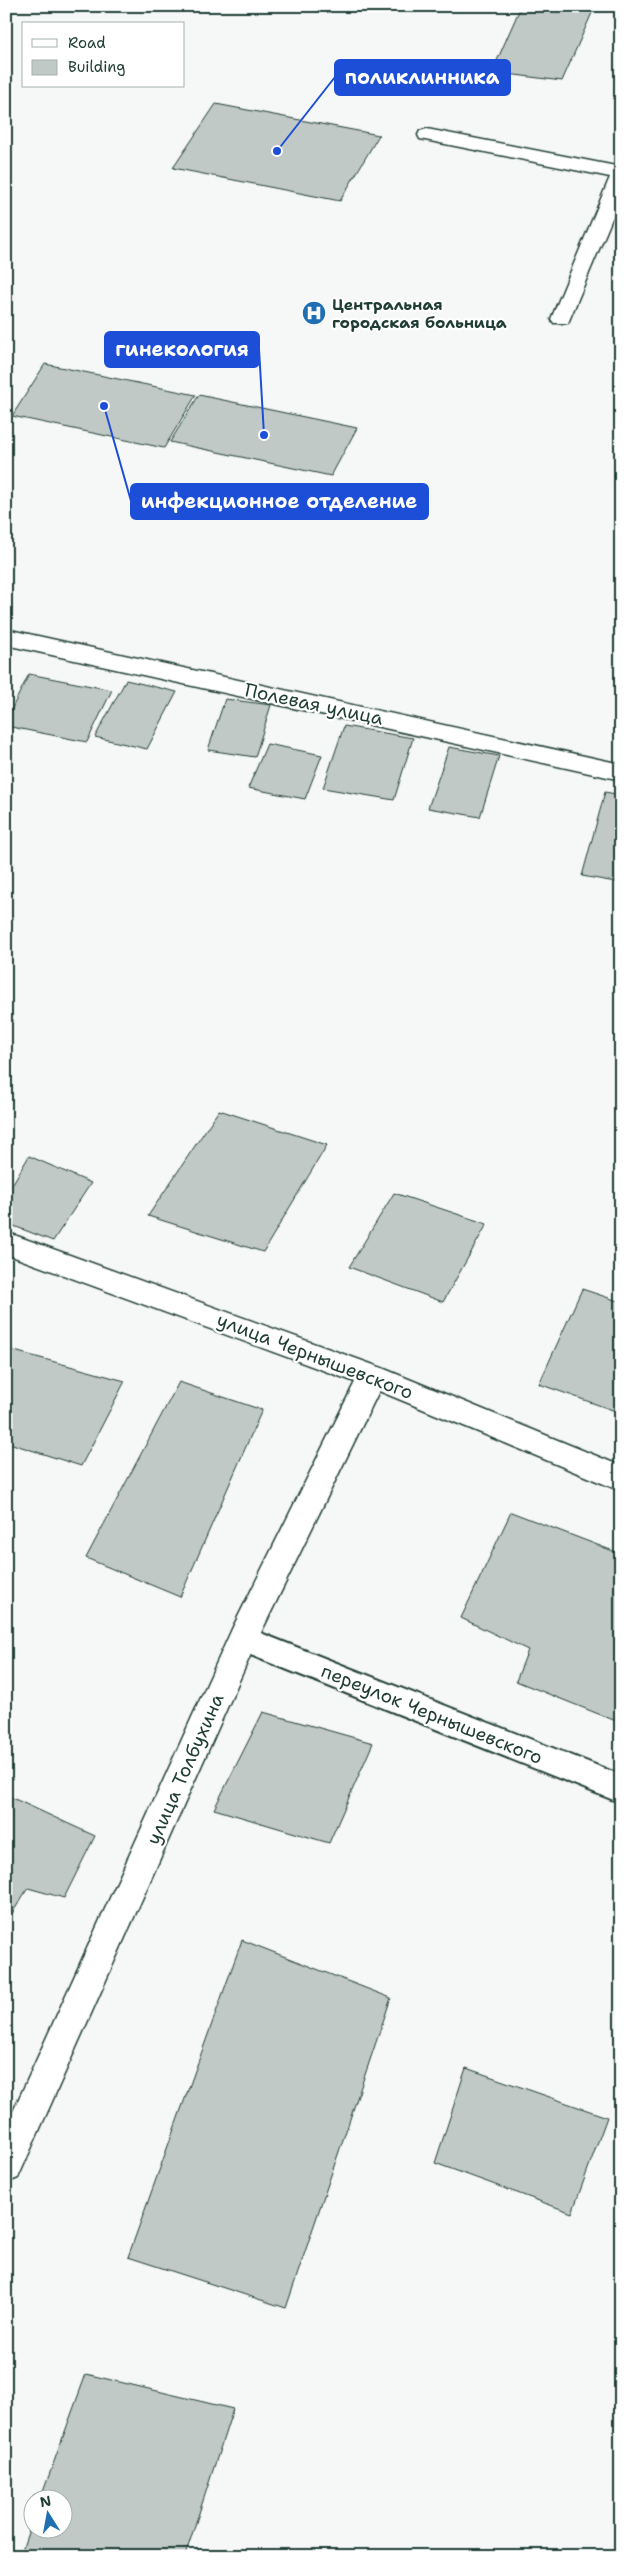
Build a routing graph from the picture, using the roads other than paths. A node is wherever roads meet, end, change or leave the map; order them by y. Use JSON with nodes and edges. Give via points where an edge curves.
{"nodes":[{"id":1,"x":427,"y":135,"type":"dead end"},
{"id":2,"x":621,"y":173,"type":"edge"},
{"id":3,"x":561,"y":319,"type":"dead end"},
{"id":4,"x":6,"y":637,"type":"edge"},
{"id":5,"x":621,"y":772,"type":"edge"},
{"id":6,"x":6,"y":1243,"type":"edge"},
{"id":7,"x":372,"y":1376,"type":"junction"},
{"id":8,"x":621,"y":1479,"type":"edge"},
{"id":9,"x":243,"y":1639,"type":"junction"},
{"id":10,"x":621,"y":1789,"type":"edge"},
{"id":11,"x":6,"y":2166,"type":"edge"}],
"edges":[{"from":1,"to":2,"type":"street"},
{"from":2,"to":3,"type":"street"},
{"from":4,"to":5,"type":"street","name":"Полевая улица"},
{"from":6,"to":7,"type":"street","name":"улица Чернышевского"},
{"from":7,"to":8,"type":"street","name":"улица Чернышевского"},
{"from":7,"to":9,"type":"street","name":"улица Толбухина"},
{"from":9,"to":10,"type":"lane","name":"переулок Чернышевского"},
{"from":9,"to":11,"type":"street","name":"улица Толбухина"}]}
